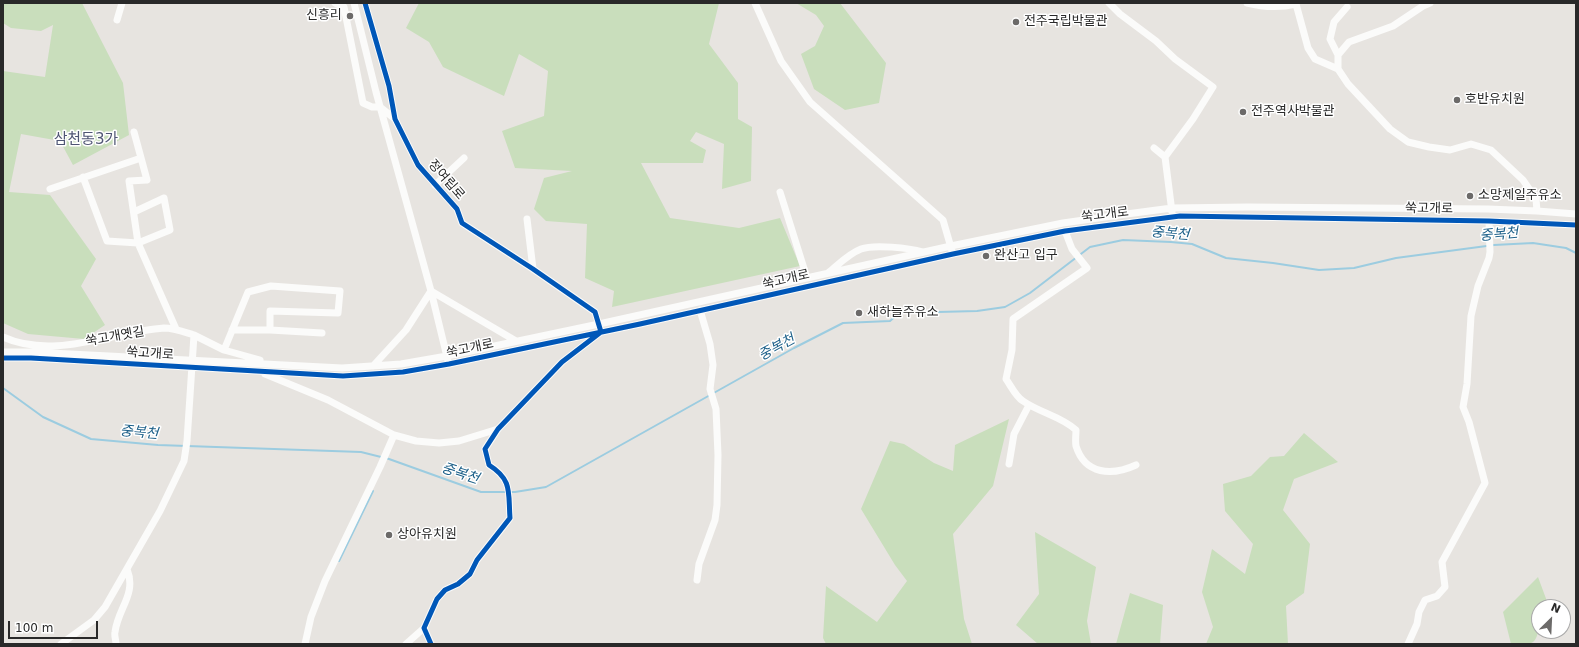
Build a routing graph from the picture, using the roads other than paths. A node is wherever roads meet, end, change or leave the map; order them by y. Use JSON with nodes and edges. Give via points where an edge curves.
{"nodes":[{"id":1,"x":122,"y":3,"type":"edge"},
{"id":2,"x":335,"y":3,"type":"edge"},
{"id":3,"x":353,"y":3,"type":"edge"},
{"id":4,"x":365,"y":3,"type":"edge"},
{"id":5,"x":755,"y":3,"type":"edge"},
{"id":6,"x":1109,"y":3,"type":"edge"},
{"id":7,"x":1246,"y":3,"type":"edge"},
{"id":8,"x":1296,"y":3,"type":"edge"},
{"id":9,"x":1430,"y":3,"type":"edge"},
{"id":10,"x":344,"y":7,"type":"junction"},
{"id":11,"x":1347,"y":7,"type":"dead end"},
{"id":12,"x":117,"y":20,"type":"dead end"},
{"id":13,"x":1338,"y":55,"type":"junction"},
{"id":14,"x":1338,"y":69,"type":"junction"},
{"id":15,"x":380,"y":107,"type":"junction"},
{"id":16,"x":396,"y":119,"type":"junction"},
{"id":17,"x":134,"y":132,"type":"dead end"},
{"id":18,"x":1154,"y":148,"type":"dead end"},
{"id":19,"x":1166,"y":157,"type":"junction"},
{"id":20,"x":141,"y":158,"type":"junction"},
{"id":21,"x":464,"y":158,"type":"dead end"},
{"id":22,"x":83,"y":177,"type":"junction"},
{"id":23,"x":436,"y":184,"type":"junction"},
{"id":24,"x":50,"y":189,"type":"dead end"},
{"id":25,"x":780,"y":192,"type":"dead end"},
{"id":26,"x":1172,"y":208,"type":"junction"},
{"id":27,"x":1536,"y":211,"type":"junction"},
{"id":28,"x":134,"y":212,"type":"junction"},
{"id":29,"x":1576,"y":214,"type":"edge"},
{"id":30,"x":1173,"y":217,"type":"junction"},
{"id":31,"x":527,"y":219,"type":"dead end"},
{"id":32,"x":1489,"y":221,"type":"junction"},
{"id":33,"x":1576,"y":225,"type":"edge"},
{"id":34,"x":1065,"y":231,"type":"junction"},
{"id":35,"x":138,"y":243,"type":"junction"},
{"id":36,"x":951,"y":246,"type":"junction"},
{"id":37,"x":925,"y":252,"type":"junction"},
{"id":38,"x":953,"y":254,"type":"junction"},
{"id":39,"x":533,"y":269,"type":"junction"},
{"id":40,"x":827,"y":274,"type":"junction"},
{"id":41,"x":807,"y":278,"type":"junction"},
{"id":42,"x":431,"y":291,"type":"junction"},
{"id":43,"x":700,"y":310,"type":"junction"},
{"id":44,"x":599,"y":324,"type":"junction"},
{"id":45,"x":176,"y":329,"type":"junction"},
{"id":46,"x":232,"y":330,"type":"junction"},
{"id":47,"x":270,"y":330,"type":"junction"},
{"id":48,"x":601,"y":332,"type":"junction"},
{"id":49,"x":322,"y":333,"type":"dead end"},
{"id":50,"x":194,"y":335,"type":"junction"},
{"id":51,"x":3,"y":337,"type":"edge"},
{"id":52,"x":516,"y":341,"type":"junction"},
{"id":53,"x":224,"y":350,"type":"junction"},
{"id":54,"x":3,"y":352,"type":"edge"},
{"id":55,"x":447,"y":356,"type":"junction"},
{"id":56,"x":3,"y":358,"type":"edge"},
{"id":57,"x":193,"y":360,"type":"junction"},
{"id":58,"x":272,"y":364,"type":"junction"},
{"id":59,"x":449,"y":364,"type":"junction"},
{"id":60,"x":373,"y":366,"type":"junction"},
{"id":61,"x":192,"y":368,"type":"junction"},
{"id":62,"x":261,"y":372,"type":"junction"},
{"id":63,"x":1029,"y":404,"type":"junction"},
{"id":64,"x":498,"y":429,"type":"junction"},
{"id":65,"x":394,"y":436,"type":"junction"},
{"id":66,"x":1009,"y":464,"type":"dead end"},
{"id":67,"x":1136,"y":466,"type":"dead end"},
{"id":68,"x":127,"y":569,"type":"junction"},
{"id":69,"x":697,"y":580,"type":"dead end"},
{"id":70,"x":424,"y":628,"type":"junction"},
{"id":71,"x":61,"y":644,"type":"edge"},
{"id":72,"x":116,"y":644,"type":"edge"},
{"id":73,"x":305,"y":644,"type":"edge"},
{"id":74,"x":406,"y":644,"type":"edge"},
{"id":75,"x":431,"y":644,"type":"edge"},
{"id":76,"x":1408,"y":644,"type":"edge"}],
"edges":[{"from":1,"to":12,"type":"street"},
{"from":2,"to":10,"type":"street"},
{"from":3,"to":10,"type":"street"},
{"from":3,"to":15,"type":"street"},
{"from":4,"to":16,"type":"street","name":"정여립로","via":[[390,86]]},
{"from":5,"to":36,"type":"street","via":[[781,61],[810,102],[943,220]]},
{"from":6,"to":19,"type":"street","via":[[1174,59],[1213,87],[1194,119]]},
{"from":7,"to":8,"type":"street","via":[[1284,7]]},
{"from":8,"to":14,"type":"street","via":[[1308,48],[1315,60]]},
{"from":9,"to":13,"type":"street","via":[[1393,26],[1349,42]]},
{"from":10,"to":15,"type":"street","via":[[363,103]]},
{"from":11,"to":13,"type":"street","via":[[1334,22],[1330,39]]},
{"from":13,"to":14,"type":"street"},
{"from":14,"to":27,"type":"street","via":[[1348,84],[1390,129],[1408,142],[1450,150],[1471,144],[1491,150],[1523,180],[1536,199]]},
{"from":15,"to":16,"type":"street"},
{"from":15,"to":42,"type":"street"},
{"from":16,"to":23,"type":"street","name":"정여립로","via":[[418,165]]},
{"from":17,"to":20,"type":"street"},
{"from":18,"to":19,"type":"street"},
{"from":19,"to":26,"type":"street"},
{"from":20,"to":22,"type":"street"},
{"from":20,"to":28,"type":"street","via":[[147,180],[129,181]]},
{"from":21,"to":23,"type":"street"},
{"from":22,"to":24,"type":"street"},
{"from":22,"to":35,"type":"street","via":[[107,241]]},
{"from":23,"to":39,"type":"street","name":"정여립로","via":[[457,209],[462,223]]},
{"from":25,"to":41,"type":"street"},
{"from":26,"to":27,"type":"street","name":"쑥고개로"},
{"from":26,"to":30,"type":"street"},
{"from":26,"to":36,"type":"street","name":"쑥고개로","via":[[1063,223]]},
{"from":27,"to":29,"type":"street","name":"쑥고개로"},
{"from":28,"to":35,"type":"street"},
{"from":28,"to":35,"type":"street","via":[[164,198],[170,230]]},
{"from":30,"to":32,"type":"street","name":"쑥고개로"},
{"from":30,"to":34,"type":"street","name":"쑥고개로"},
{"from":31,"to":39,"type":"street"},
{"from":32,"to":33,"type":"street","name":"쑥고개로"},
{"from":32,"to":76,"type":"street","via":[[1490,252],[1471,316],[1463,407],[1485,483],[1442,562],[1444,587],[1437,596],[1424,600]]},
{"from":34,"to":38,"type":"street","name":"쑥고개로"},
{"from":34,"to":63,"type":"street","via":[[1072,249],[1087,268],[1014,319],[1012,350],[1006,379],[1022,401]]},
{"from":35,"to":45,"type":"street"},
{"from":36,"to":37,"type":"street","name":"쑥고개로"},
{"from":36,"to":38,"type":"street"},
{"from":37,"to":40,"type":"street","name":"쑥고개로"},
{"from":37,"to":40,"type":"street","via":[[882,247],[861,249],[844,259]]},
{"from":38,"to":43,"type":"street","name":"쑥고개로"},
{"from":39,"to":44,"type":"street","name":"정여립로","via":[[595,312]]},
{"from":40,"to":41,"type":"street","name":"쑥고개로"},
{"from":41,"to":44,"type":"street","name":"쑥고개로"},
{"from":42,"to":52,"type":"street"},
{"from":42,"to":55,"type":"street"},
{"from":42,"to":60,"type":"street","via":[[406,330]]},
{"from":43,"to":48,"type":"street","name":"쑥고개로"},
{"from":43,"to":69,"type":"street","via":[[713,365],[710,389],[716,409],[718,455],[715,520],[699,564]]},
{"from":44,"to":48,"type":"street","name":"정여립로"},
{"from":44,"to":52,"type":"street","name":"쑥고개로"},
{"from":45,"to":50,"type":"street","name":"쑥고개옛길"},
{"from":45,"to":51,"type":"street","name":"쑥고개옛길","via":[[165,328],[66,346],[13,342]]},
{"from":46,"to":47,"type":"street"},
{"from":46,"to":47,"type":"street","via":[[248,292],[271,286],[340,291],[338,313],[270,311]]},
{"from":46,"to":53,"type":"street"},
{"from":47,"to":49,"type":"street"},
{"from":48,"to":59,"type":"street","name":"쑥고개로"},
{"from":48,"to":64,"type":"street","via":[[562,362]]},
{"from":50,"to":53,"type":"street","name":"쑥고개옛길"},
{"from":50,"to":57,"type":"street"},
{"from":52,"to":55,"type":"street","name":"쑥고개로"},
{"from":53,"to":58,"type":"street","name":"쑥고개옛길"},
{"from":54,"to":57,"type":"street","name":"쑥고개로"},
{"from":55,"to":59,"type":"street"},
{"from":55,"to":60,"type":"street","name":"쑥고개로"},
{"from":56,"to":61,"type":"street","name":"쑥고개로"},
{"from":57,"to":58,"type":"street","name":"쑥고개로"},
{"from":57,"to":61,"type":"street"},
{"from":58,"to":60,"type":"street","name":"쑥고개로","via":[[342,368]]},
{"from":59,"to":62,"type":"street","name":"쑥고개로","via":[[403,372],[343,376]]},
{"from":61,"to":62,"type":"street","name":"쑥고개로"},
{"from":61,"to":68,"type":"street","via":[[184,461],[160,511]]},
{"from":62,"to":65,"type":"street","via":[[328,400]]},
{"from":63,"to":66,"type":"street","via":[[1014,434]]},
{"from":63,"to":67,"type":"street","via":[[1070,424],[1076,430],[1076,444],[1081,458],[1093,468],[1106,472],[1124,471]]},
{"from":64,"to":65,"type":"street","via":[[459,441],[439,443]]},
{"from":64,"to":70,"type":"street","via":[[485,449],[489,465],[499,471],[507,483],[510,518],[477,560],[470,574],[445,590],[437,599]]},
{"from":65,"to":73,"type":"street","via":[[325,581],[311,617]]},
{"from":68,"to":71,"type":"street","via":[[105,607],[94,620]]},
{"from":68,"to":72,"type":"street","via":[[130,576],[130,591],[115,632]]},
{"from":70,"to":74,"type":"street"},
{"from":70,"to":75,"type":"street"}]}
